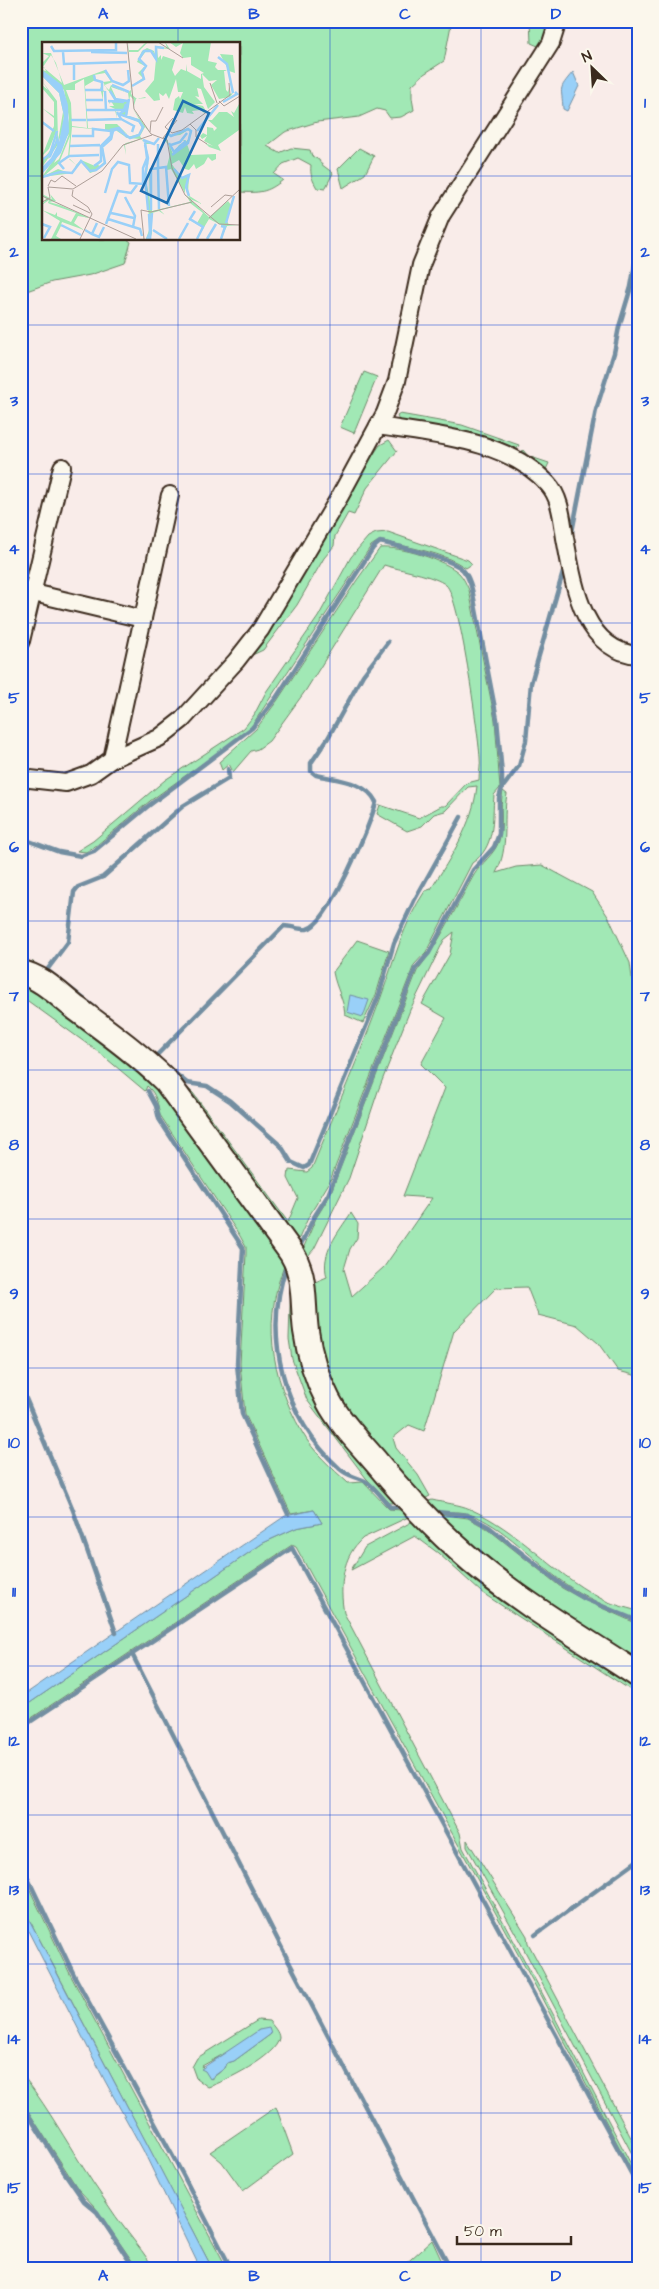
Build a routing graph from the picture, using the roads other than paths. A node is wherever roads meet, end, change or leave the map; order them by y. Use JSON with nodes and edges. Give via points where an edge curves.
{"nodes":[{"id":1,"x":558,"y":21,"type":"edge"},
{"id":2,"x":378,"y":426,"type":"junction"},
{"id":3,"x":62,"y":467,"type":"dead end"},
{"id":4,"x":170,"y":495,"type":"dead end"},
{"id":5,"x":27,"y":592,"type":"edge"},
{"id":6,"x":143,"y":619,"type":"junction"},
{"id":7,"x":21,"y":641,"type":"edge"},
{"id":8,"x":638,"y":654,"type":"edge"},
{"id":9,"x":112,"y":759,"type":"junction"},
{"id":10,"x":21,"y":778,"type":"edge"},
{"id":11,"x":21,"y":972,"type":"edge"},
{"id":12,"x":638,"y":1675,"type":"edge"}],
"edges":[{"from":1,"to":2,"type":"street","via":[[551,43],[461,182],[430,238],[414,295],[397,381]]},
{"from":2,"to":8,"type":"street","via":[[471,440],[532,470],[549,485],[559,504],[585,616],[597,634],[611,646]]},
{"from":2,"to":9,"type":"street","via":[[266,621],[236,661],[182,720],[159,738]]},
{"from":3,"to":5,"type":"street"},
{"from":4,"to":6,"type":"street"},
{"from":5,"to":6,"type":"street"},
{"from":5,"to":7,"type":"street"},
{"from":6,"to":9,"type":"street"},
{"from":9,"to":10,"type":"street","via":[[91,774],[66,783]]},
{"from":11,"to":12,"type":"street","via":[[46,985],[166,1081],[288,1248],[298,1262],[306,1334],[318,1378],[343,1423],[382,1469],[444,1536],[473,1562],[534,1607]]}]}
